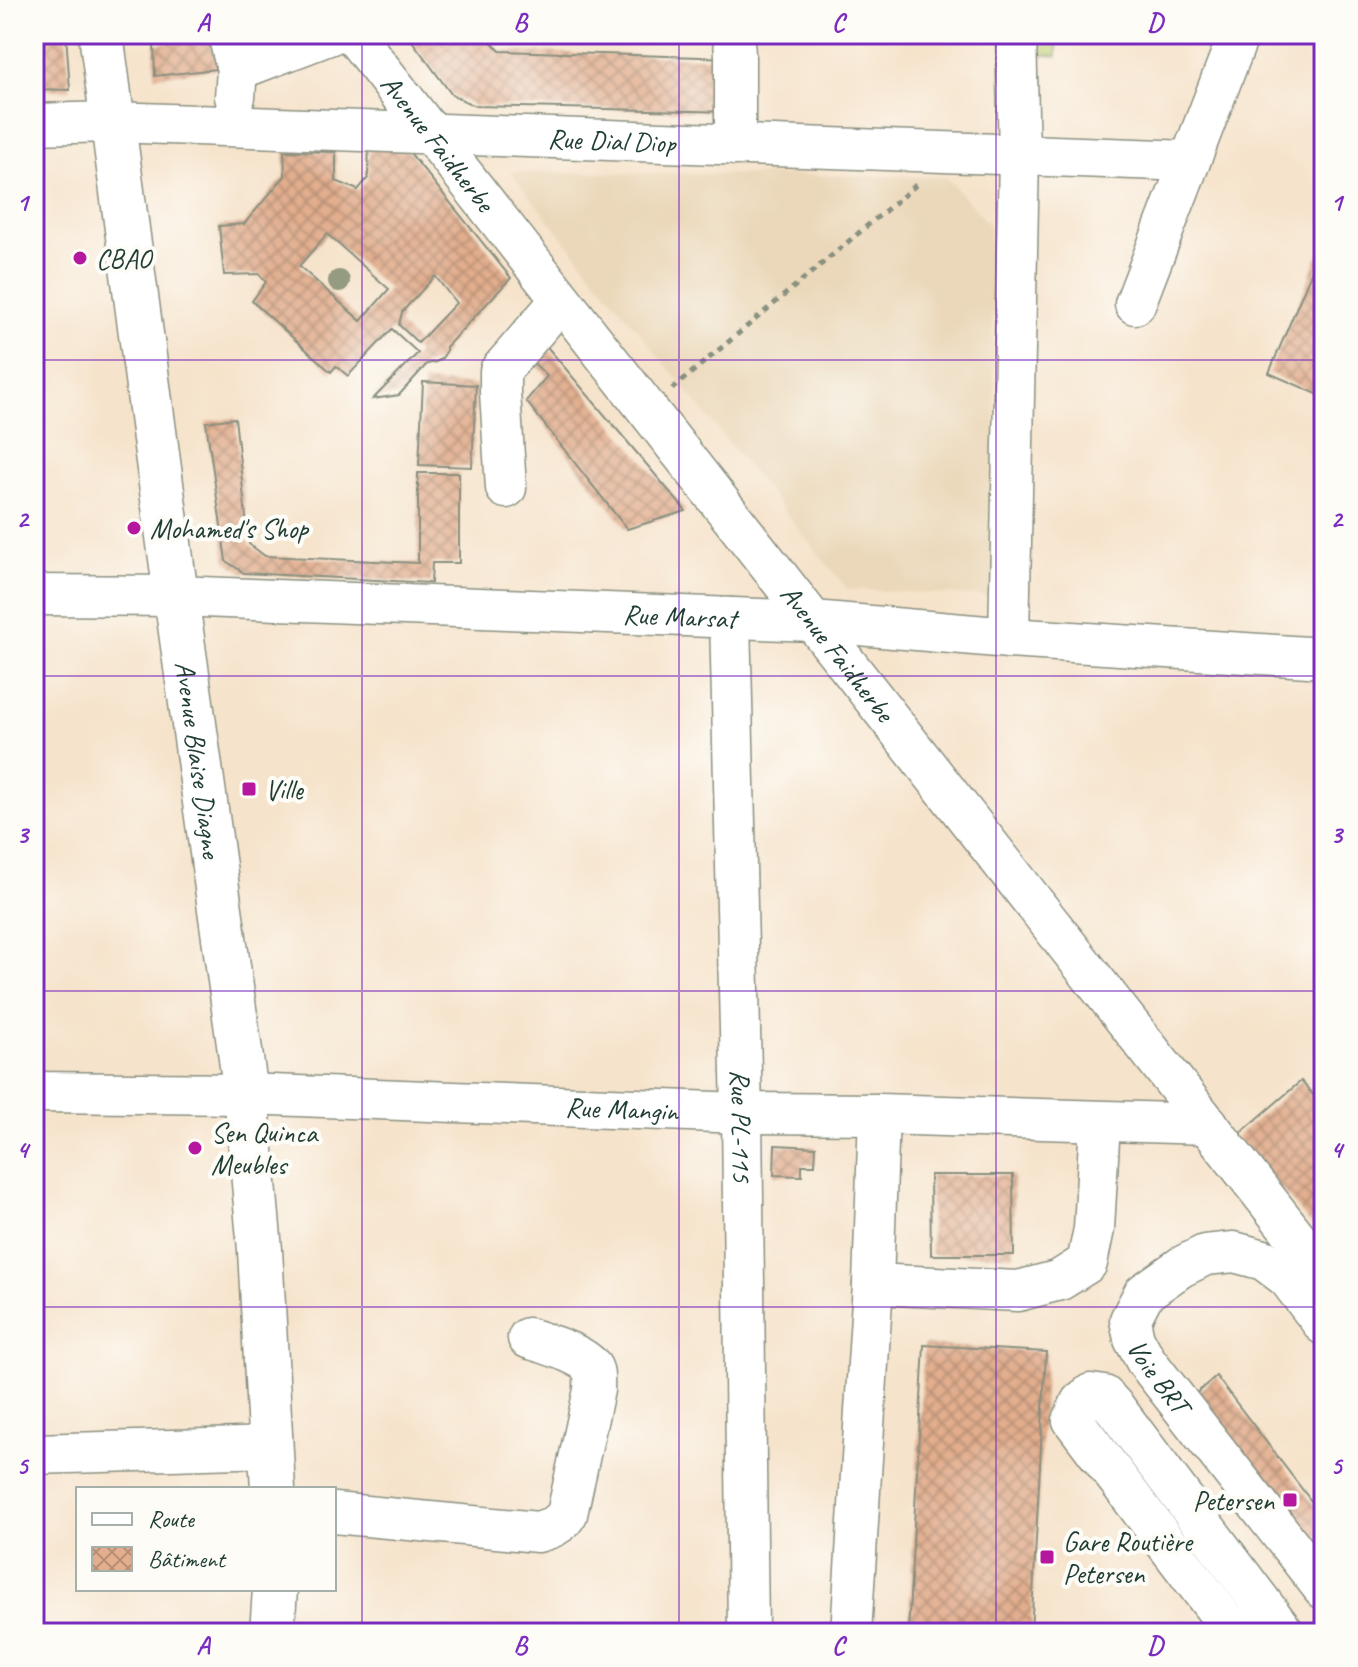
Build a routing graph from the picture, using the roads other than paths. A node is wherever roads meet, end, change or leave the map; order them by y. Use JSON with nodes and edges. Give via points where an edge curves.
{"nodes":[{"id":1,"x":103,"y":34,"type":"edge"},
{"id":2,"x":331,"y":34,"type":"edge"},
{"id":3,"x":353,"y":34,"type":"edge"},
{"id":4,"x":731,"y":34,"type":"edge"},
{"id":5,"x":1016,"y":34,"type":"edge"},
{"id":6,"x":1239,"y":34,"type":"edge"},
{"id":7,"x":233,"y":52,"type":"edge"},
{"id":8,"x":113,"y":122,"type":"junction"},
{"id":9,"x":34,"y":124,"type":"edge"},
{"id":10,"x":233,"y":126,"type":"junction"},
{"id":11,"x":431,"y":134,"type":"junction"},
{"id":12,"x":735,"y":145,"type":"junction"},
{"id":13,"x":1019,"y":155,"type":"junction"},
{"id":14,"x":1190,"y":161,"type":"junction"},
{"id":15,"x":561,"y":300,"type":"junction"},
{"id":16,"x":1135,"y":304,"type":"dead end"},
{"id":17,"x":506,"y":488,"type":"dead end"},
{"id":18,"x":34,"y":595,"type":"edge"},
{"id":19,"x":176,"y":596,"type":"junction"},
{"id":20,"x":730,"y":618,"type":"junction"},
{"id":21,"x":813,"y":621,"type":"junction"},
{"id":22,"x":1009,"y":638,"type":"junction"},
{"id":23,"x":1324,"y":658,"type":"edge"},
{"id":24,"x":34,"y":1092,"type":"edge"},
{"id":25,"x":246,"y":1094,"type":"junction"},
{"id":26,"x":742,"y":1113,"type":"junction"},
{"id":27,"x":879,"y":1114,"type":"junction"},
{"id":28,"x":1100,"y":1122,"type":"junction"},
{"id":29,"x":1208,"y":1124,"type":"junction"},
{"id":30,"x":1324,"y":1273,"type":"edge"},
{"id":31,"x":873,"y":1284,"type":"junction"},
{"id":32,"x":1324,"y":1325,"type":"edge"},
{"id":33,"x":528,"y":1338,"type":"dead end"},
{"id":34,"x":34,"y":1454,"type":"edge"},
{"id":35,"x":272,"y":1468,"type":"edge"},
{"id":36,"x":336,"y":1513,"type":"edge"},
{"id":37,"x":1324,"y":1589,"type":"edge"},
{"id":38,"x":275,"y":1591,"type":"edge"},
{"id":39,"x":272,"y":1633,"type":"edge"},
{"id":40,"x":748,"y":1633,"type":"edge"},
{"id":41,"x":851,"y":1633,"type":"edge"},
{"id":42,"x":1234,"y":1633,"type":"edge"},
{"id":43,"x":1284,"y":1633,"type":"edge"}],
"edges":[{"from":1,"to":8,"type":"main road","name":"Avenue Blaise Diagne"},
{"from":2,"to":7,"type":"street"},
{"from":3,"to":11,"type":"street","name":"Avenue Faidherbe"},
{"from":4,"to":12,"type":"street"},
{"from":5,"to":13,"type":"street"},
{"from":6,"to":14,"type":"street"},
{"from":7,"to":10,"type":"street"},
{"from":8,"to":9,"type":"street","name":"Rue Dial Diop"},
{"from":8,"to":10,"type":"street","name":"Rue Dial Diop"},
{"from":8,"to":19,"type":"main road","name":"Avenue Blaise Diagne"},
{"from":10,"to":11,"type":"street","name":"Rue Dial Diop"},
{"from":11,"to":12,"type":"street","name":"Rue Dial Diop"},
{"from":11,"to":15,"type":"street","name":"Avenue Faidherbe"},
{"from":12,"to":13,"type":"street","name":"Rue Dial Diop"},
{"from":13,"to":14,"type":"street","name":"Rue Dial Diop"},
{"from":13,"to":22,"type":"street"},
{"from":14,"to":16,"type":"street"},
{"from":15,"to":17,"type":"street","via":[[500,371]]},
{"from":15,"to":21,"type":"street","name":"Avenue Faidherbe"},
{"from":18,"to":19,"type":"street","name":"Rue Marsat"},
{"from":19,"to":20,"type":"street","name":"Rue Marsat"},
{"from":19,"to":25,"type":"main road","name":"Avenue Blaise Diagne"},
{"from":20,"to":21,"type":"street","name":"Rue Marsat"},
{"from":20,"to":26,"type":"street","name":"Rue PL-115"},
{"from":21,"to":22,"type":"street","name":"Rue Marsat"},
{"from":21,"to":29,"type":"street","name":"Avenue Faidherbe"},
{"from":22,"to":23,"type":"street","name":"Rue Marsat"},
{"from":24,"to":25,"type":"street","name":"Rue Mangin"},
{"from":25,"to":26,"type":"street","name":"Rue Mangin"},
{"from":25,"to":35,"type":"main road","name":"Avenue Blaise Diagne"},
{"from":26,"to":27,"type":"street","name":"Rue Mangin"},
{"from":26,"to":40,"type":"street","name":"Rue PL-115"},
{"from":27,"to":28,"type":"street","name":"Rue Mangin"},
{"from":27,"to":31,"type":"street"},
{"from":28,"to":29,"type":"street","name":"Rue Mangin"},
{"from":28,"to":31,"type":"street","via":[[1087,1263],[1060,1280],[1018,1291]]},
{"from":29,"to":30,"type":"street","name":"Avenue Faidherbe"},
{"from":31,"to":41,"type":"street"},
{"from":32,"to":37,"type":"street","name":"Voie BRT","via":[[1288,1278],[1264,1260],[1234,1252],[1205,1255],[1181,1267],[1144,1293],[1130,1320],[1146,1361]]},
{"from":33,"to":36,"type":"street","via":[[589,1362],[593,1371],[594,1390],[563,1521],[538,1532]]},
{"from":34,"to":35,"type":"street"},
{"from":38,"to":39,"type":"main road"},
{"from":42,"to":43,"type":"street","via":[[1073,1420],[1091,1394],[1104,1396],[1115,1408]]}]}
